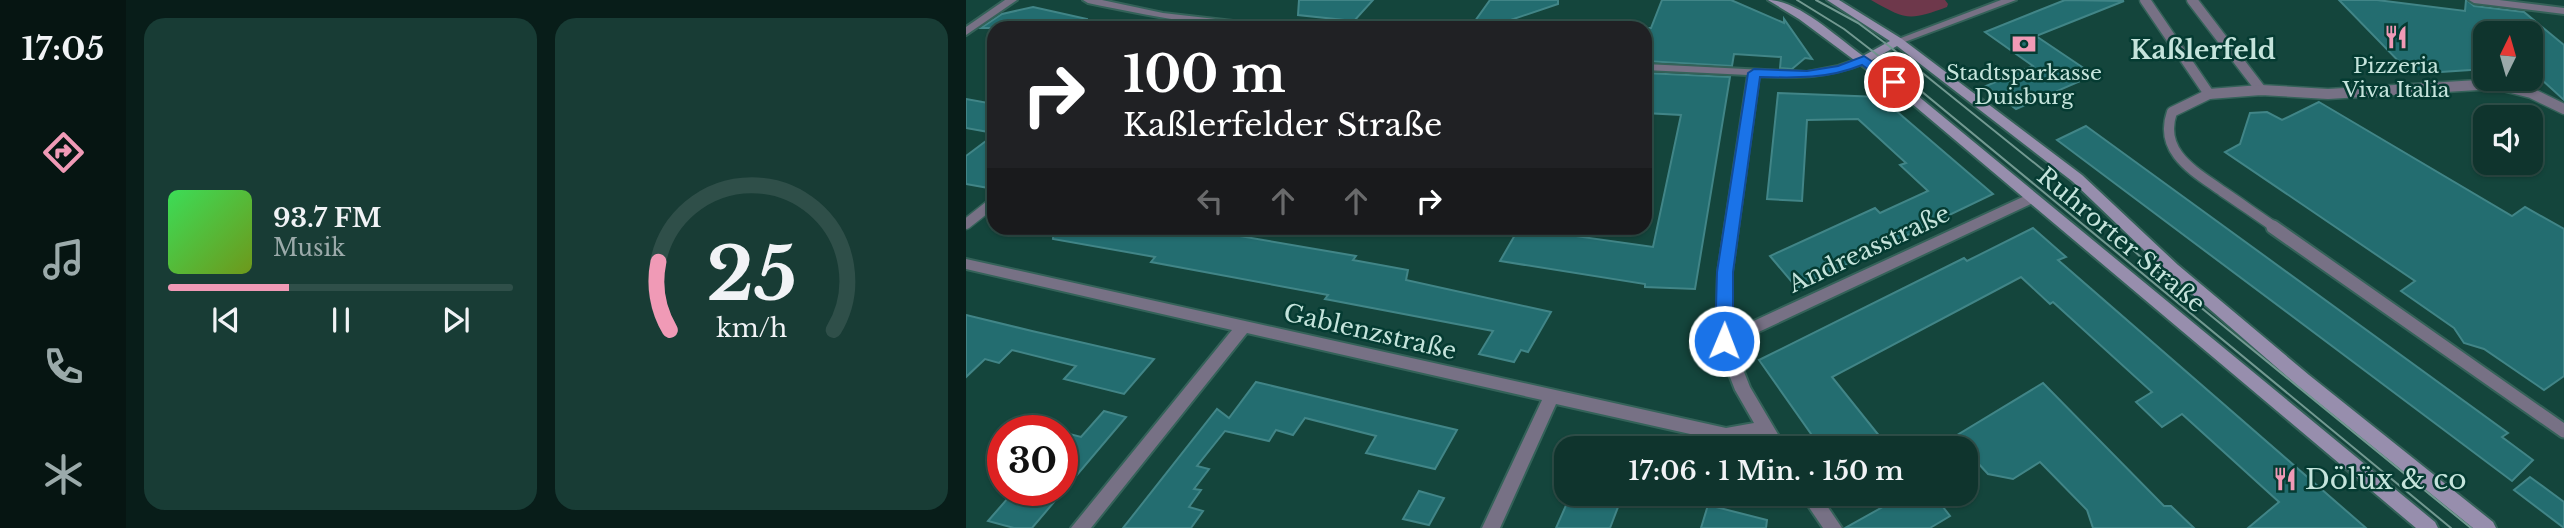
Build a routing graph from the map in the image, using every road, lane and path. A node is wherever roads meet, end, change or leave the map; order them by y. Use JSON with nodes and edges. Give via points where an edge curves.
{"nodes":[{"id":1,"x":1012,"y":0,"type":"edge"},
{"id":2,"x":1088,"y":0,"type":"edge"},
{"id":3,"x":1773,"y":0,"type":"edge"},
{"id":4,"x":1832,"y":0,"type":"edge"},
{"id":5,"x":2011,"y":0,"type":"edge"},
{"id":6,"x":2145,"y":0,"type":"edge"},
{"id":7,"x":2192,"y":0,"type":"edge"},
{"id":8,"x":2474,"y":0,"type":"edge"},
{"id":9,"x":2564,"y":11,"type":"edge"},
{"id":10,"x":1207,"y":21,"type":"edge"},
{"id":11,"x":966,"y":32,"type":"edge"},
{"id":12,"x":1898,"y":41,"type":"junction"},
{"id":13,"x":1864,"y":60,"type":"junction"},
{"id":14,"x":1652,"y":66,"type":"edge"},
{"id":15,"x":1754,"y":73,"type":"junction"},
{"id":16,"x":2261,"y":90,"type":"junction"},
{"id":17,"x":2209,"y":94,"type":"junction"},
{"id":18,"x":2564,"y":109,"type":"edge"},
{"id":19,"x":2032,"y":198,"type":"junction"},
{"id":20,"x":987,"y":208,"type":"edge"},
{"id":21,"x":966,"y":225,"type":"edge"},
{"id":22,"x":966,"y":264,"type":"edge"},
{"id":23,"x":1242,"y":328,"type":"junction"},
{"id":24,"x":1724,"y":341,"type":"junction"},
{"id":25,"x":1551,"y":397,"type":"junction"},
{"id":26,"x":1765,"y":429,"type":"junction"},
{"id":27,"x":2564,"y":430,"type":"edge"},
{"id":28,"x":1770,"y":436,"type":"edge"},
{"id":29,"x":1817,"y":506,"type":"edge"},
{"id":30,"x":1080,"y":528,"type":"edge"},
{"id":31,"x":1491,"y":528,"type":"edge"},
{"id":32,"x":1833,"y":528,"type":"edge"},
{"id":33,"x":2429,"y":528,"type":"edge"},
{"id":34,"x":2487,"y":528,"type":"edge"}],
"edges":[{"from":1,"to":11,"type":"street"},
{"from":2,"to":10,"type":"street"},
{"from":3,"to":13,"type":"main road","name":"Ruhrorter Straße"},
{"from":4,"to":12,"type":"main road","name":"Ruhrorter Straße"},
{"from":5,"to":12,"type":"street"},
{"from":6,"to":17,"type":"lane"},
{"from":7,"to":16,"type":"lane"},
{"from":8,"to":9,"type":"street"},
{"from":12,"to":13,"type":"main road"},
{"from":12,"to":34,"type":"main road","name":"Ruhrorter Straße","via":[[2077,178],[2173,269],[2303,380]]},
{"from":13,"to":15,"type":"street","via":[[1807,75]]},
{"from":13,"to":19,"type":"main road","name":"Ruhrorter Straße"},
{"from":14,"to":15,"type":"street"},
{"from":15,"to":24,"type":"street","via":[[1725,272]]},
{"from":16,"to":17,"type":"lane"},
{"from":16,"to":18,"type":"lane","via":[[2328,94],[2495,84],[2531,93]]},
{"from":17,"to":27,"type":"lane","via":[[2172,112],[2168,121],[2171,148],[2184,164]]},
{"from":19,"to":24,"type":"street","name":"Andreasstraße"},
{"from":19,"to":33,"type":"main road","name":"Ruhrorter Straße"},
{"from":20,"to":21,"type":"lane"},
{"from":22,"to":23,"type":"street","name":"Gablenzstraße"},
{"from":23,"to":25,"type":"street","name":"Gablenzstraße"},
{"from":23,"to":30,"type":"street"},
{"from":24,"to":26,"type":"street"},
{"from":25,"to":26,"type":"street","name":"Gablenzstraße","via":[[1726,435]]},
{"from":25,"to":31,"type":"street"},
{"from":26,"to":28,"type":"street"},
{"from":29,"to":32,"type":"street"}]}
